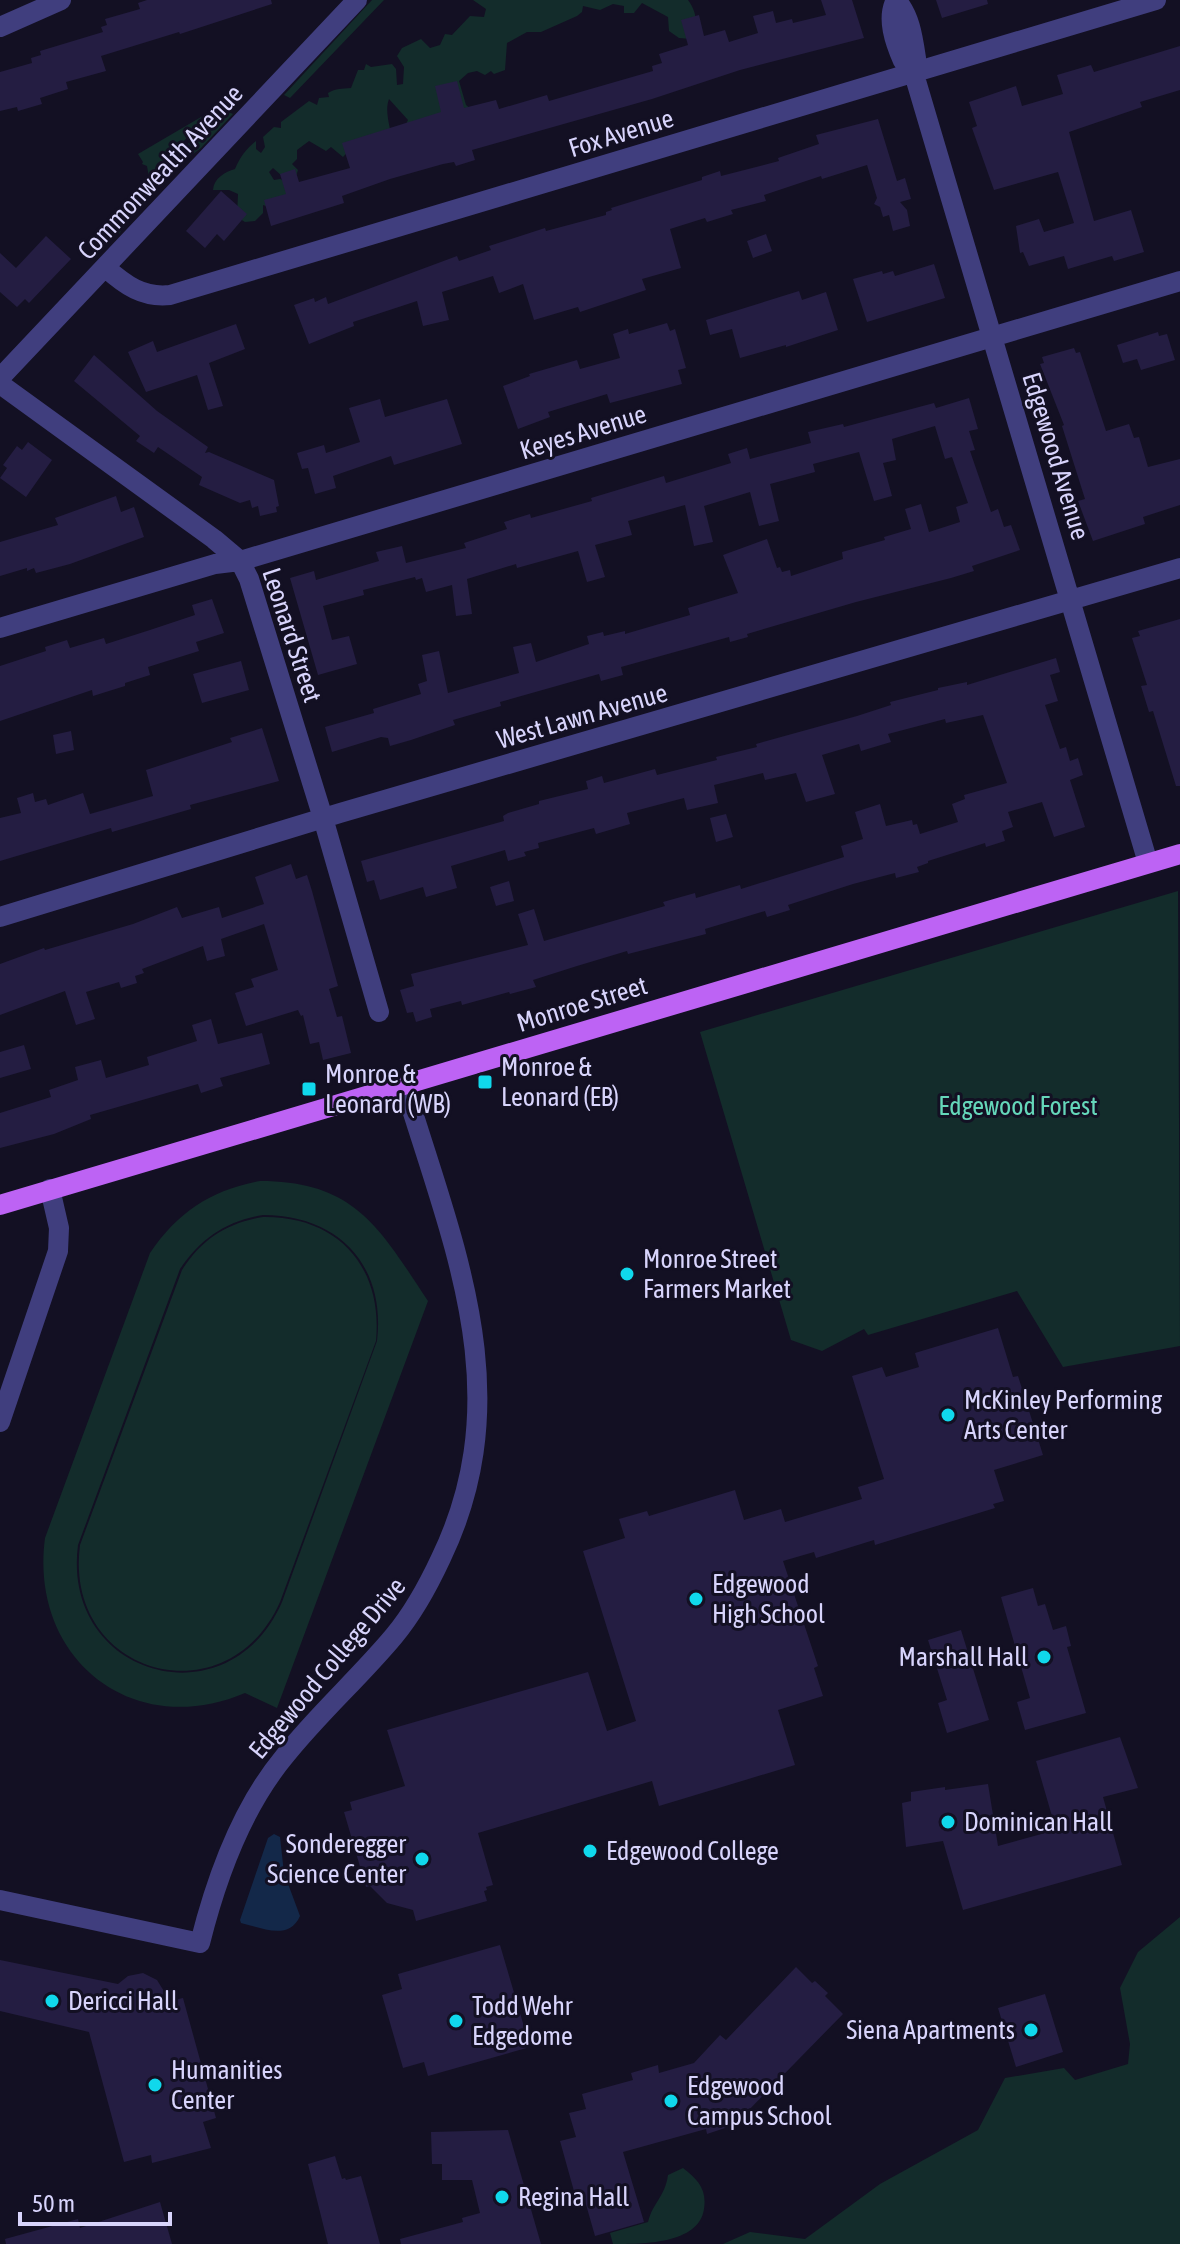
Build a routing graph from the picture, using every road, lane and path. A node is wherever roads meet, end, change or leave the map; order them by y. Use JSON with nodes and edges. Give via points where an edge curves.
{"nodes":[{"id":1,"x":61,"y":0,"type":"edge"},
{"id":2,"x":357,"y":0,"type":"edge"},
{"id":3,"x":896,"y":0,"type":"edge"},
{"id":4,"x":1156,"y":0,"type":"edge"},
{"id":5,"x":0,"y":27,"type":"edge"},
{"id":6,"x":913,"y":70,"type":"junction"},
{"id":7,"x":106,"y":268,"type":"junction"},
{"id":8,"x":1180,"y":281,"type":"edge"},
{"id":9,"x":992,"y":337,"type":"junction"},
{"id":10,"x":0,"y":378,"type":"edge"},
{"id":11,"x":0,"y":384,"type":"edge"},
{"id":12,"x":240,"y":561,"type":"junction"},
{"id":13,"x":1180,"y":568,"type":"edge"},
{"id":14,"x":1072,"y":601,"type":"junction"},
{"id":15,"x":0,"y":628,"type":"edge"},
{"id":16,"x":323,"y":818,"type":"junction"},
{"id":17,"x":1180,"y":854,"type":"edge"},
{"id":18,"x":1148,"y":863,"type":"junction"},
{"id":19,"x":0,"y":917,"type":"edge"},
{"id":20,"x":379,"y":1012,"type":"dead end"},
{"id":21,"x":404,"y":1084,"type":"junction"},
{"id":22,"x":50,"y":1189,"type":"junction"},
{"id":23,"x":0,"y":1205,"type":"edge"},
{"id":24,"x":0,"y":1422,"type":"edge"},
{"id":25,"x":0,"y":1900,"type":"edge"}],
"edges":[{"from":1,"to":5,"type":"street"},
{"from":2,"to":7,"type":"street","name":"Commonwealth Avenue"},
{"from":3,"to":6,"type":"street","name":"Edgewood Avenue","via":[[891,10],[899,52]]},
{"from":4,"to":6,"type":"street","name":"Fox Avenue"},
{"from":6,"to":7,"type":"street","name":"Fox Avenue","via":[[170,295],[135,290]]},
{"from":6,"to":9,"type":"street","name":"Edgewood Avenue"},
{"from":7,"to":10,"type":"street","name":"Commonwealth Avenue"},
{"from":8,"to":9,"type":"street","name":"Keyes Avenue"},
{"from":9,"to":12,"type":"street","name":"Keyes Avenue"},
{"from":9,"to":14,"type":"street","name":"Edgewood Avenue"},
{"from":11,"to":12,"type":"street","name":"Leonard Street"},
{"from":12,"to":15,"type":"street","name":"Keyes Avenue"},
{"from":12,"to":16,"type":"street","name":"Leonard Street"},
{"from":13,"to":14,"type":"street","name":"West Lawn Avenue"},
{"from":14,"to":16,"type":"street","name":"West Lawn Avenue"},
{"from":14,"to":18,"type":"street","name":"Edgewood Avenue"},
{"from":16,"to":19,"type":"street","name":"West Lawn Avenue"},
{"from":16,"to":20,"type":"street","name":"Leonard Street"},
{"from":17,"to":18,"type":"main road","name":"Monroe Street"},
{"from":18,"to":21,"type":"main road","name":"Monroe Street"},
{"from":21,"to":22,"type":"main road","name":"Monroe Street"},
{"from":21,"to":25,"type":"street","name":"Edgewood College Drive","via":[[463,1282],[479,1398],[477,1439],[461,1513],[425,1592],[395,1635],[266,1781],[233,1843],[200,1943]]},
{"from":22,"to":23,"type":"main road","name":"Monroe Street"},
{"from":22,"to":24,"type":"street","via":[[58,1251]]}]}
